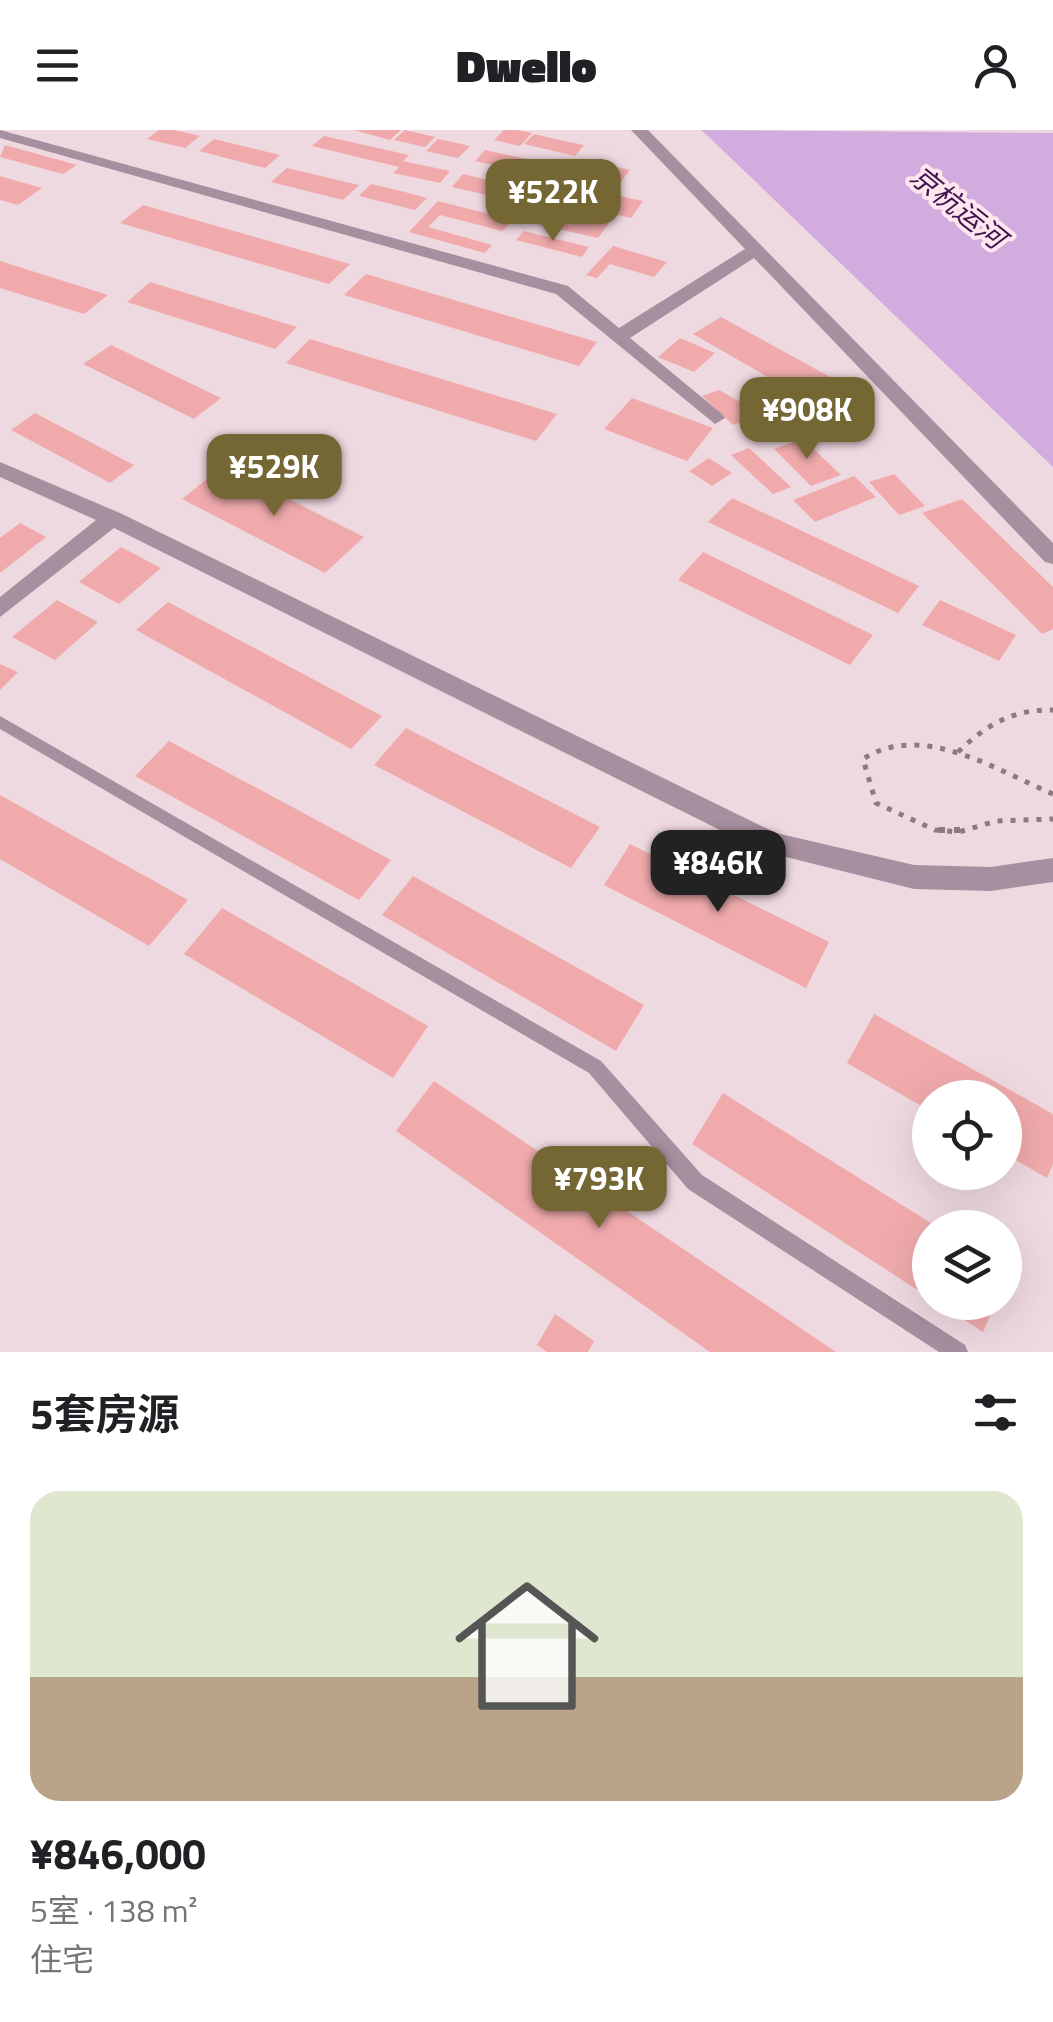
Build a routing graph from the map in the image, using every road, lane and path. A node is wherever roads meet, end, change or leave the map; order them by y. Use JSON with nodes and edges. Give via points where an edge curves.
{"nodes":[{"id":1,"x":639,"y":130,"type":"edge"},
{"id":2,"x":0,"y":133,"type":"edge"},
{"id":3,"x":755,"y":250,"type":"junction"},
{"id":4,"x":618,"y":337,"type":"junction"},
{"id":5,"x":714,"y":418,"type":"dead end"},
{"id":6,"x":0,"y":469,"type":"edge"},
{"id":7,"x":112,"y":518,"type":"junction"},
{"id":8,"x":1053,"y":556,"type":"edge"},
{"id":9,"x":0,"y":609,"type":"edge"},
{"id":10,"x":1053,"y":710,"type":"edge"},
{"id":11,"x":0,"y":722,"type":"edge"},
{"id":12,"x":958,"y":752,"type":"junction"},
{"id":13,"x":1053,"y":794,"type":"edge"},
{"id":14,"x":1053,"y":819,"type":"edge"},
{"id":15,"x":1053,"y":870,"type":"edge"},
{"id":16,"x":958,"y":1352,"type":"edge"}],
"edges":[{"from":1,"to":3,"type":"street"},
{"from":2,"to":4,"type":"street","via":[[562,290]]},
{"from":3,"to":4,"type":"street"},
{"from":3,"to":8,"type":"street"},
{"from":4,"to":5,"type":"street"},
{"from":6,"to":7,"type":"street"},
{"from":7,"to":9,"type":"street"},
{"from":7,"to":15,"type":"street","via":[[771,842],[914,877],[991,879]]},
{"from":10,"to":12,"type":"path","via":[[1018,710]]},
{"from":11,"to":16,"type":"lane","via":[[594,1066],[695,1182]]},
{"from":12,"to":13,"type":"path"},
{"from":12,"to":14,"type":"path","via":[[888,742],[863,759],[871,794],[876,803],[935,830]]}]}
